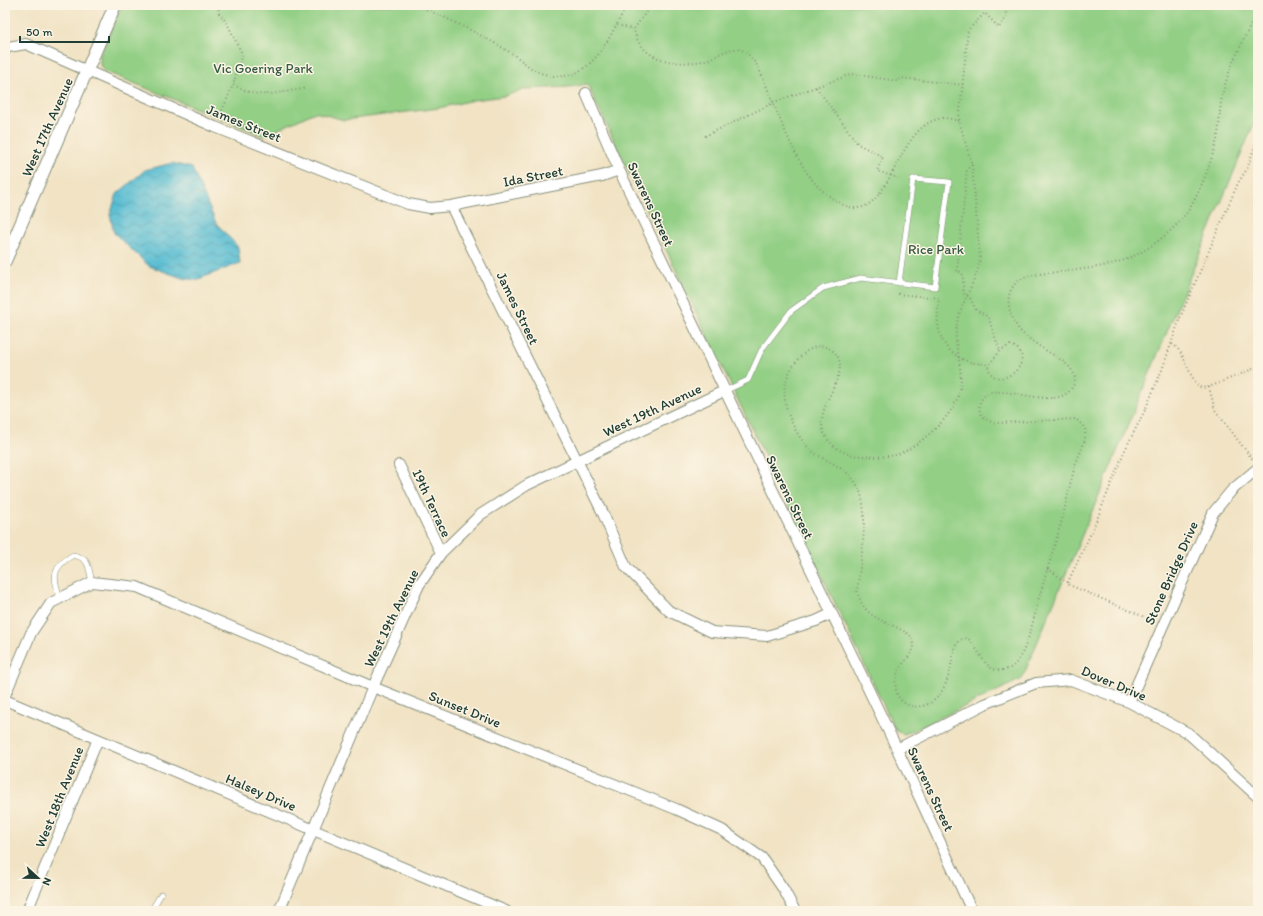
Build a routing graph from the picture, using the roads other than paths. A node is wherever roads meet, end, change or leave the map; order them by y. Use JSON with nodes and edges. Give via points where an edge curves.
{"nodes":[{"id":1,"x":115,"y":5,"type":"edge"},
{"id":2,"x":5,"y":50,"type":"edge"},
{"id":3,"x":88,"y":71,"type":"junction"},
{"id":4,"x":586,"y":94,"type":"dead end"},
{"id":5,"x":619,"y":170,"type":"junction"},
{"id":6,"x":451,"y":206,"type":"junction"},
{"id":7,"x":5,"y":261,"type":"edge"},
{"id":8,"x":899,"y":283,"type":"junction"},
{"id":9,"x":724,"y":391,"type":"junction"},
{"id":10,"x":578,"y":461,"type":"junction"},
{"id":11,"x":399,"y":465,"type":"dead end"},
{"id":12,"x":1256,"y":465,"type":"edge"},
{"id":13,"x":441,"y":553,"type":"junction"},
{"id":14,"x":92,"y":582,"type":"junction"},
{"id":15,"x":60,"y":598,"type":"junction"},
{"id":16,"x":831,"y":614,"type":"junction"},
{"id":17,"x":373,"y":687,"type":"junction"},
{"id":18,"x":5,"y":695,"type":"edge"},
{"id":19,"x":5,"y":700,"type":"edge"},
{"id":20,"x":1129,"y":702,"type":"junction"},
{"id":21,"x":98,"y":739,"type":"junction"},
{"id":22,"x":897,"y":749,"type":"junction"},
{"id":23,"x":1258,"y":797,"type":"edge"},
{"id":24,"x":313,"y":830,"type":"junction"},
{"id":25,"x":161,"y":894,"type":"dead end"},
{"id":26,"x":27,"y":911,"type":"edge"},
{"id":27,"x":151,"y":911,"type":"edge"},
{"id":28,"x":279,"y":911,"type":"edge"},
{"id":29,"x":506,"y":911,"type":"edge"},
{"id":30,"x":795,"y":911,"type":"edge"},
{"id":31,"x":972,"y":911,"type":"edge"}],
"edges":[{"from":1,"to":3,"type":"street","name":"West 17th Avenue"},
{"from":2,"to":3,"type":"street","name":"James Street","via":[[8,47],[26,44]]},
{"from":3,"to":6,"type":"street","name":"James Street","via":[[215,127],[408,204],[430,208]]},
{"from":3,"to":7,"type":"street","name":"West 17th Avenue"},
{"from":4,"to":5,"type":"street","name":"Swarens Street"},
{"from":5,"to":6,"type":"street","name":"Ida Street","via":[[602,176]]},
{"from":5,"to":9,"type":"street","name":"Swarens Street"},
{"from":6,"to":10,"type":"street","name":"James Street"},
{"from":8,"to":8,"type":"lane","via":[[935,287],[949,182],[913,179]]},
{"from":8,"to":9,"type":"lane","via":[[861,278],[823,288],[791,311],[762,349],[748,380]]},
{"from":9,"to":10,"type":"street","name":"West 19th Avenue"},
{"from":9,"to":16,"type":"street","name":"Swarens Street"},
{"from":10,"to":13,"type":"street","name":"West 19th Avenue","via":[[527,485],[480,515]]},
{"from":10,"to":16,"type":"street","name":"James Street","via":[[626,567],[668,611],[712,632],[768,636]]},
{"from":11,"to":13,"type":"street","name":"19th Terrace"},
{"from":12,"to":20,"type":"street","name":"Stone Bridge Drive","via":[[1213,513]]},
{"from":13,"to":17,"type":"street","name":"West 19th Avenue","via":[[419,585]]},
{"from":14,"to":15,"type":"street"},
{"from":14,"to":15,"type":"lane","via":[[87,563],[82,556],[73,555],[59,566],[54,579]]},
{"from":14,"to":17,"type":"street","name":"Sunset Drive","via":[[137,587]]},
{"from":15,"to":18,"type":"street","via":[[51,602],[31,633]]},
{"from":16,"to":22,"type":"street","name":"Swarens Street"},
{"from":17,"to":24,"type":"street","name":"West 19th Avenue"},
{"from":17,"to":30,"type":"street","name":"Sunset Drive","via":[[722,830],[762,858]]},
{"from":19,"to":21,"type":"street","name":"Halsey Drive"},
{"from":20,"to":22,"type":"street","name":"Dover Drive","via":[[1070,680],[1036,683],[985,704]]},
{"from":20,"to":23,"type":"street","name":"Dover Drive","via":[[1188,733]]},
{"from":21,"to":24,"type":"street","name":"Halsey Drive"},
{"from":21,"to":26,"type":"street","name":"West 18th Avenue"},
{"from":22,"to":31,"type":"street","name":"Swarens Street"},
{"from":24,"to":28,"type":"street","name":"West 19th Avenue"},
{"from":24,"to":29,"type":"street","name":"Halsey Drive"},
{"from":25,"to":27,"type":"lane"}]}
